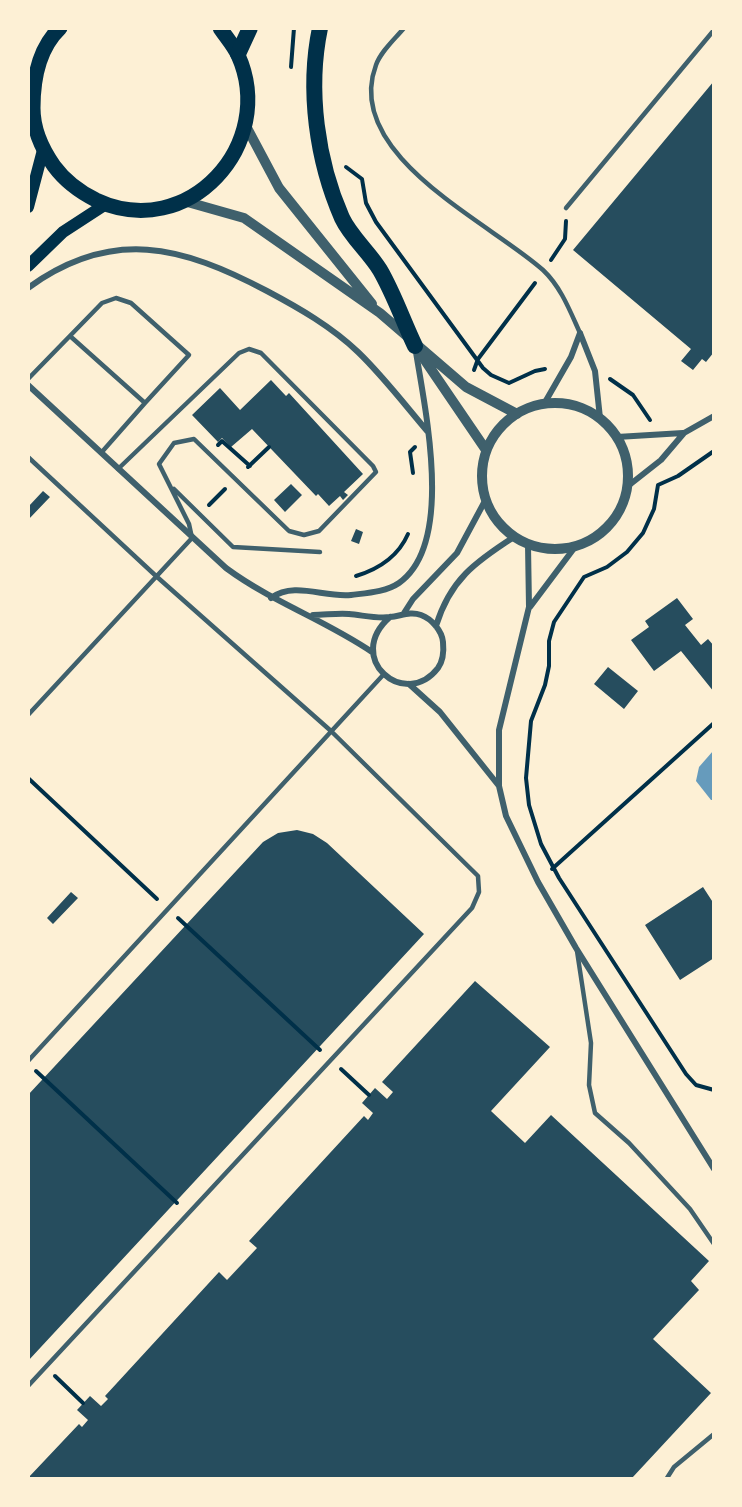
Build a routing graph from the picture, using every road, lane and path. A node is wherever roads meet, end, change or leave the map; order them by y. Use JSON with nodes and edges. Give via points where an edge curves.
{"nodes":[{"id":1,"x":60,"y":28,"type":"edge"},
{"id":2,"x":220,"y":28,"type":"edge"},
{"id":3,"x":250,"y":28,"type":"edge"},
{"id":4,"x":320,"y":28,"type":"edge"},
{"id":5,"x":404,"y":28,"type":"edge"},
{"id":6,"x":714,"y":30,"type":"edge"},
{"id":7,"x":238,"y":54,"type":"junction"},
{"id":8,"x":31,"y":81,"type":"edge"},
{"id":9,"x":246,"y":126,"type":"junction"},
{"id":10,"x":43,"y":150,"type":"junction"},
{"id":11,"x":343,"y":166,"type":"dead end"},
{"id":12,"x":184,"y":201,"type":"junction"},
{"id":13,"x":106,"y":204,"type":"junction"},
{"id":14,"x":28,"y":207,"type":"edge"},
{"id":15,"x":566,"y":208,"type":"dead end"},
{"id":16,"x":28,"y":266,"type":"edge"},
{"id":17,"x":28,"y":288,"type":"edge"},
{"id":18,"x":380,"y":313,"type":"junction"},
{"id":19,"x":580,"y":333,"type":"junction"},
{"id":20,"x":70,"y":336,"type":"junction"},
{"id":21,"x":415,"y":346,"type":"junction"},
{"id":22,"x":564,"y":366,"type":"junction"},
{"id":23,"x":595,"y":371,"type":"junction"},
{"id":24,"x":28,"y":379,"type":"edge"},
{"id":25,"x":28,"y":385,"type":"edge"},
{"id":26,"x":145,"y":403,"type":"junction"},
{"id":27,"x":544,"y":404,"type":"junction"},
{"id":28,"x":517,"y":414,"type":"junction"},
{"id":29,"x":714,"y":416,"type":"edge"},
{"id":30,"x":600,"y":418,"type":"junction"},
{"id":31,"x":428,"y":432,"type":"junction"},
{"id":32,"x":684,"y":433,"type":"junction"},
{"id":33,"x":657,"y":435,"type":"junction"},
{"id":34,"x":617,"y":437,"type":"junction"},
{"id":35,"x":486,"y":450,"type":"junction"},
{"id":36,"x":714,"y":451,"type":"edge"},
{"id":37,"x":101,"y":453,"type":"junction"},
{"id":38,"x":28,"y":457,"type":"edge"},
{"id":39,"x":661,"y":460,"type":"junction"},
{"id":40,"x":118,"y":469,"type":"junction"},
{"id":41,"x":170,"y":485,"type":"junction"},
{"id":42,"x":658,"y":485,"type":"junction"},
{"id":43,"x":628,"y":486,"type":"junction"},
{"id":44,"x":486,"y":499,"type":"junction"},
{"id":45,"x":514,"y":537,"type":"junction"},
{"id":46,"x":192,"y":538,"type":"junction"},
{"id":47,"x":528,"y":545,"type":"junction"},
{"id":48,"x":575,"y":547,"type":"junction"},
{"id":49,"x":320,"y":552,"type":"dead end"},
{"id":50,"x":156,"y":576,"type":"junction"},
{"id":51,"x":271,"y":598,"type":"junction"},
{"id":52,"x":529,"y":607,"type":"junction"},
{"id":53,"x":404,"y":613,"type":"junction"},
{"id":54,"x":311,"y":615,"type":"junction"},
{"id":55,"x":390,"y":617,"type":"junction"},
{"id":56,"x":436,"y":626,"type":"junction"},
{"id":57,"x":372,"y":652,"type":"junction"},
{"id":58,"x":384,"y":674,"type":"junction"},
{"id":59,"x":409,"y":684,"type":"junction"},
{"id":60,"x":28,"y":715,"type":"edge"},
{"id":61,"x":714,"y":723,"type":"edge"},
{"id":62,"x":331,"y":731,"type":"junction"},
{"id":63,"x":28,"y":778,"type":"edge"},
{"id":64,"x":499,"y":786,"type":"junction"},
{"id":65,"x":554,"y":868,"type":"junction"},
{"id":66,"x":538,"y":882,"type":"junction"},
{"id":67,"x":169,"y":909,"type":"junction"},
{"id":68,"x":576,"y":948,"type":"junction"},
{"id":69,"x":332,"y":1061,"type":"junction"},
{"id":70,"x":28,"y":1063,"type":"edge"},
{"id":71,"x":714,"y":1090,"type":"edge"},
{"id":72,"x":369,"y":1095,"type":"dead end"},
{"id":73,"x":714,"y":1169,"type":"edge"},
{"id":74,"x":189,"y":1214,"type":"junction"},
{"id":75,"x":714,"y":1244,"type":"edge"},
{"id":76,"x":28,"y":1386,"type":"edge"},
{"id":77,"x":714,"y":1434,"type":"edge"},
{"id":78,"x":667,"y":1479,"type":"edge"}],
"edges":[{"from":1,"to":8,"type":"main road"},
{"from":2,"to":7,"type":"main road"},
{"from":3,"to":7,"type":"highway"},
{"from":4,"to":21,"type":"highway","via":[[315,79],[317,127],[332,192],[343,221],[380,270]]},
{"from":5,"to":19,"type":"lane","via":[[376,64],[372,87],[374,112],[387,136],[401,160],[430,187],[544,271],[562,295]]},
{"from":6,"to":15,"type":"lane"},
{"from":7,"to":9,"type":"main road","via":[[248,89]]},
{"from":8,"to":10,"type":"main road","via":[[33,118]]},
{"from":9,"to":12,"type":"main road","via":[[227,166],[212,183]]},
{"from":9,"to":18,"type":"street","via":[[279,188]]},
{"from":10,"to":13,"type":"main road","via":[[59,173],[81,192]]},
{"from":10,"to":14,"type":"main road"},
{"from":11,"to":22,"type":"path","via":[[362,179],[366,202],[376,222],[491,375],[509,383],[535,371]]},
{"from":12,"to":13,"type":"main road","via":[[132,210]]},
{"from":12,"to":18,"type":"street","via":[[244,218]]},
{"from":13,"to":16,"type":"main road","via":[[63,232]]},
{"from":17,"to":31,"type":"street","via":[[55,268],[82,257],[134,248],[176,253],[230,272],[305,312],[358,352]]},
{"from":18,"to":21,"type":"street"},
{"from":19,"to":22,"type":"street"},
{"from":19,"to":23,"type":"street"},
{"from":20,"to":24,"type":"lane"},
{"from":20,"to":26,"type":"lane"},
{"from":20,"to":26,"type":"lane","via":[[102,303],[116,298],[131,303],[189,354]]},
{"from":21,"to":28,"type":"street","via":[[466,387]]},
{"from":21,"to":31,"type":"street"},
{"from":21,"to":35,"type":"street"},
{"from":22,"to":27,"type":"street"},
{"from":23,"to":30,"type":"street"},
{"from":23,"to":33,"type":"path","via":[[633,395]]},
{"from":25,"to":37,"type":"street"},
{"from":26,"to":37,"type":"lane"},
{"from":27,"to":28,"type":"street"},
{"from":27,"to":30,"type":"street","via":[[564,403]]},
{"from":28,"to":35,"type":"street","via":[[498,429]]},
{"from":29,"to":32,"type":"street"},
{"from":30,"to":34,"type":"street"},
{"from":31,"to":51,"type":"street","via":[[433,500],[428,536],[414,568],[399,584],[346,596],[290,589]]},
{"from":32,"to":33,"type":"street"},
{"from":32,"to":39,"type":"street"},
{"from":33,"to":34,"type":"street"},
{"from":34,"to":43,"type":"street","via":[[629,469]]},
{"from":35,"to":44,"type":"street","via":[[482,475]]},
{"from":36,"to":42,"type":"path"},
{"from":37,"to":40,"type":"street"},
{"from":38,"to":50,"type":"lane"},
{"from":39,"to":42,"type":"path"},
{"from":39,"to":43,"type":"street"},
{"from":40,"to":41,"type":"lane","via":[[238,353],[249,349],[261,353],[376,472],[319,531],[304,535],[289,531],[194,439],[174,443],[159,464]]},
{"from":40,"to":46,"type":"street"},
{"from":41,"to":46,"type":"lane"},
{"from":41,"to":49,"type":"lane","via":[[233,547]]},
{"from":42,"to":65,"type":"path","via":[[654,509],[643,533],[614,562],[584,577],[554,622],[549,666],[531,721],[526,778],[541,844]]},
{"from":43,"to":48,"type":"street","via":[[623,507],[611,525],[595,539]]},
{"from":44,"to":45,"type":"street","via":[[496,520]]},
{"from":44,"to":53,"type":"street","via":[[457,553]]},
{"from":45,"to":47,"type":"street"},
{"from":45,"to":56,"type":"street","via":[[460,576],[443,603]]},
{"from":46,"to":50,"type":"lane"},
{"from":46,"to":51,"type":"street","via":[[226,568]]},
{"from":47,"to":48,"type":"street","via":[[551,550]]},
{"from":47,"to":52,"type":"street"},
{"from":48,"to":52,"type":"street"},
{"from":50,"to":60,"type":"lane"},
{"from":50,"to":62,"type":"lane"},
{"from":51,"to":54,"type":"street"},
{"from":52,"to":64,"type":"street","via":[[499,730]]},
{"from":53,"to":55,"type":"street"},
{"from":53,"to":56,"type":"street","via":[[422,615]]},
{"from":54,"to":55,"type":"street"},
{"from":54,"to":57,"type":"street"},
{"from":55,"to":57,"type":"street","via":[[373,639]]},
{"from":56,"to":59,"type":"street","via":[[443,638],[441,664],[422,682]]},
{"from":57,"to":58,"type":"street"},
{"from":58,"to":59,"type":"street","via":[[395,682]]},
{"from":58,"to":62,"type":"lane"},
{"from":59,"to":64,"type":"street","via":[[440,712]]},
{"from":61,"to":65,"type":"path"},
{"from":62,"to":67,"type":"lane"},
{"from":62,"to":69,"type":"lane","via":[[478,876],[479,892],[472,908]]},
{"from":63,"to":67,"type":"path"},
{"from":64,"to":66,"type":"street","via":[[506,816]]},
{"from":65,"to":66,"type":"path"},
{"from":65,"to":71,"type":"path","via":[[686,1074],[696,1085]]},
{"from":66,"to":68,"type":"street"},
{"from":67,"to":69,"type":"path"},
{"from":67,"to":70,"type":"lane"},
{"from":68,"to":73,"type":"street"},
{"from":68,"to":75,"type":"lane","via":[[591,1043],[589,1085],[595,1113],[629,1143],[690,1209]]},
{"from":69,"to":72,"type":"path"},
{"from":69,"to":74,"type":"lane"},
{"from":70,"to":74,"type":"path"},
{"from":74,"to":76,"type":"lane"},
{"from":77,"to":78,"type":"lane","via":[[674,1467]]}]}
